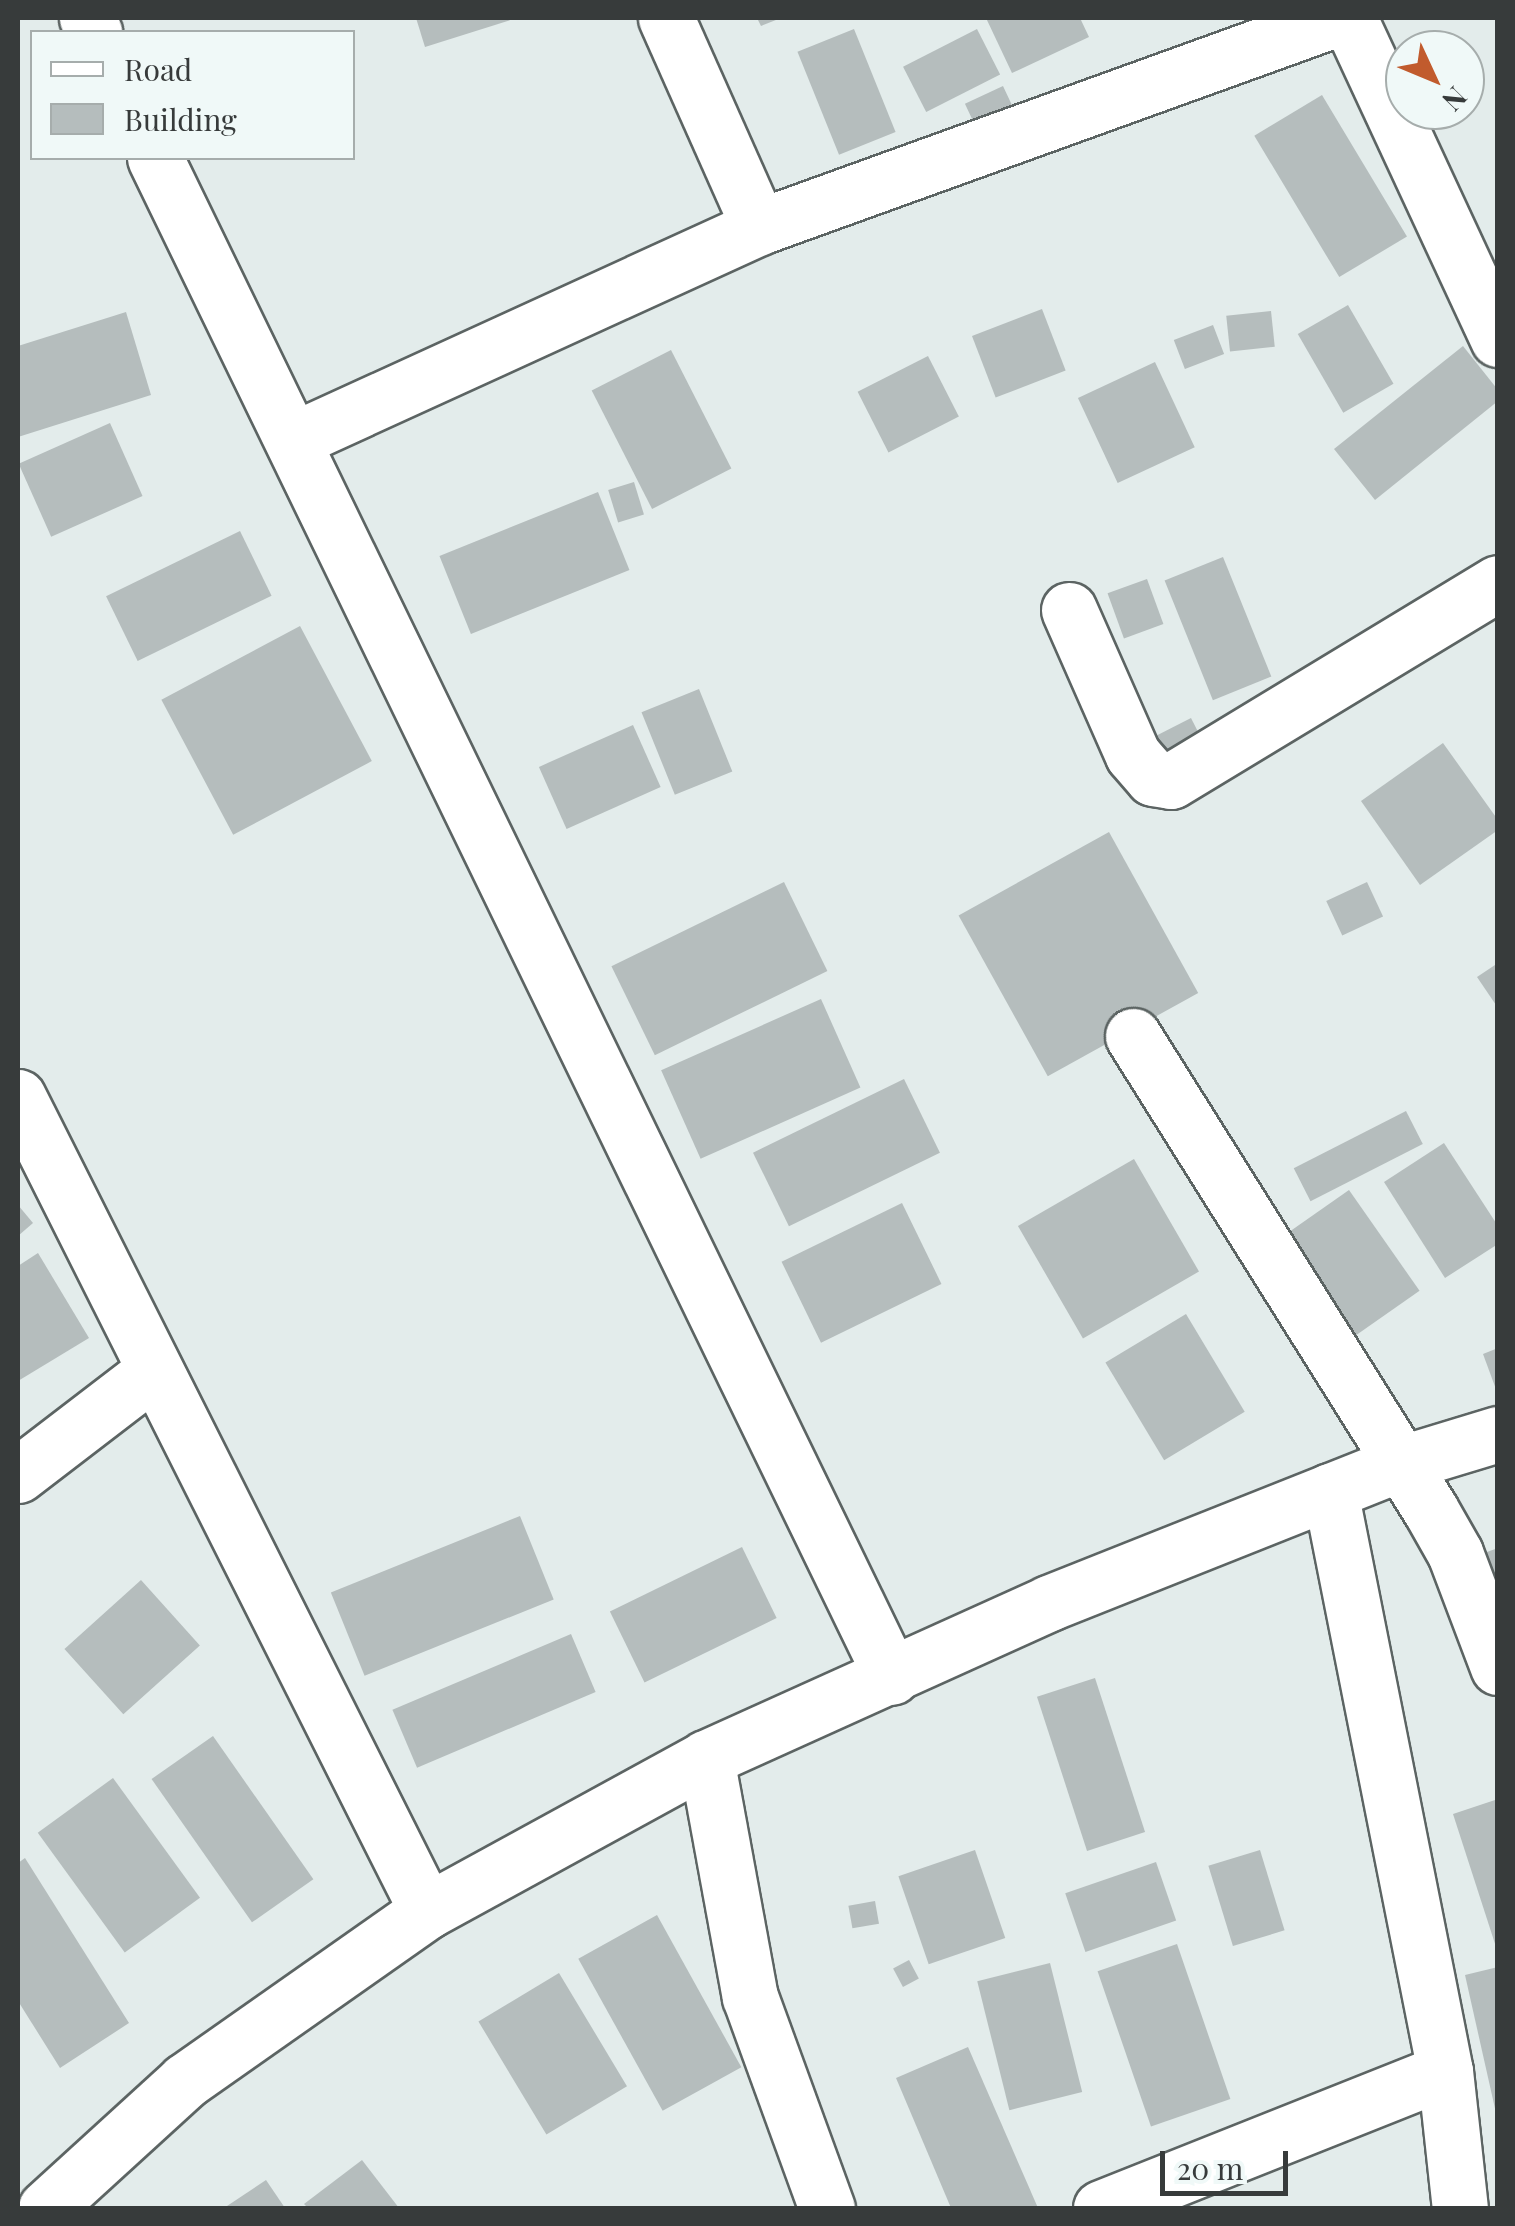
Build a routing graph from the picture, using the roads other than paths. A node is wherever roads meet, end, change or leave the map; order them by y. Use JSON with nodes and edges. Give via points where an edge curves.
{"nodes":[{"id":1,"x":666,"y":18,"type":"edge"},
{"id":2,"x":1338,"y":18,"type":"edge"},
{"id":3,"x":1349,"y":18,"type":"edge"},
{"id":4,"x":156,"y":160,"type":"edge"},
{"id":5,"x":759,"y":227,"type":"junction"},
{"id":6,"x":1498,"y":339,"type":"edge"},
{"id":7,"x":293,"y":440,"type":"junction"},
{"id":8,"x":1498,"y":583,"type":"edge"},
{"id":9,"x":1070,"y":610,"type":"dead end"},
{"id":10,"x":1133,"y":1036,"type":"dead end"},
{"id":11,"x":18,"y":1097,"type":"edge"},
{"id":12,"x":151,"y":1373,"type":"junction"},
{"id":13,"x":1498,"y":1434,"type":"edge"},
{"id":14,"x":1399,"y":1464,"type":"junction"},
{"id":15,"x":18,"y":1475,"type":"edge"},
{"id":16,"x":1330,"y":1492,"type":"junction"},
{"id":17,"x":1498,"y":1667,"type":"edge"},
{"id":18,"x":892,"y":1677,"type":"junction"},
{"id":19,"x":706,"y":1758,"type":"junction"},
{"id":20,"x":427,"y":1911,"type":"junction"},
{"id":21,"x":1445,"y":2071,"type":"junction"},
{"id":22,"x":46,"y":2208,"type":"edge"},
{"id":23,"x":828,"y":2208,"type":"edge"},
{"id":24,"x":1101,"y":2208,"type":"edge"},
{"id":25,"x":1460,"y":2208,"type":"edge"}],
"edges":[{"from":1,"to":5,"type":"street"},
{"from":2,"to":5,"type":"street"},
{"from":3,"to":6,"type":"street"},
{"from":4,"to":7,"type":"street"},
{"from":5,"to":7,"type":"street"},
{"from":7,"to":18,"type":"street"},
{"from":8,"to":9,"type":"street","via":[[1171,781],[1152,778],[1133,755]]},
{"from":10,"to":14,"type":"street"},
{"from":11,"to":12,"type":"street"},
{"from":12,"to":15,"type":"street"},
{"from":12,"to":20,"type":"street"},
{"from":13,"to":14,"type":"street"},
{"from":14,"to":16,"type":"street"},
{"from":14,"to":17,"type":"street","via":[[1454,1552]]},
{"from":16,"to":18,"type":"street","via":[[1049,1603]]},
{"from":16,"to":21,"type":"street"},
{"from":18,"to":19,"type":"street"},
{"from":19,"to":20,"type":"street"},
{"from":19,"to":23,"type":"street","via":[[750,1997]]},
{"from":20,"to":22,"type":"street","via":[[185,2081]]},
{"from":21,"to":24,"type":"street"},
{"from":21,"to":25,"type":"street"}]}
